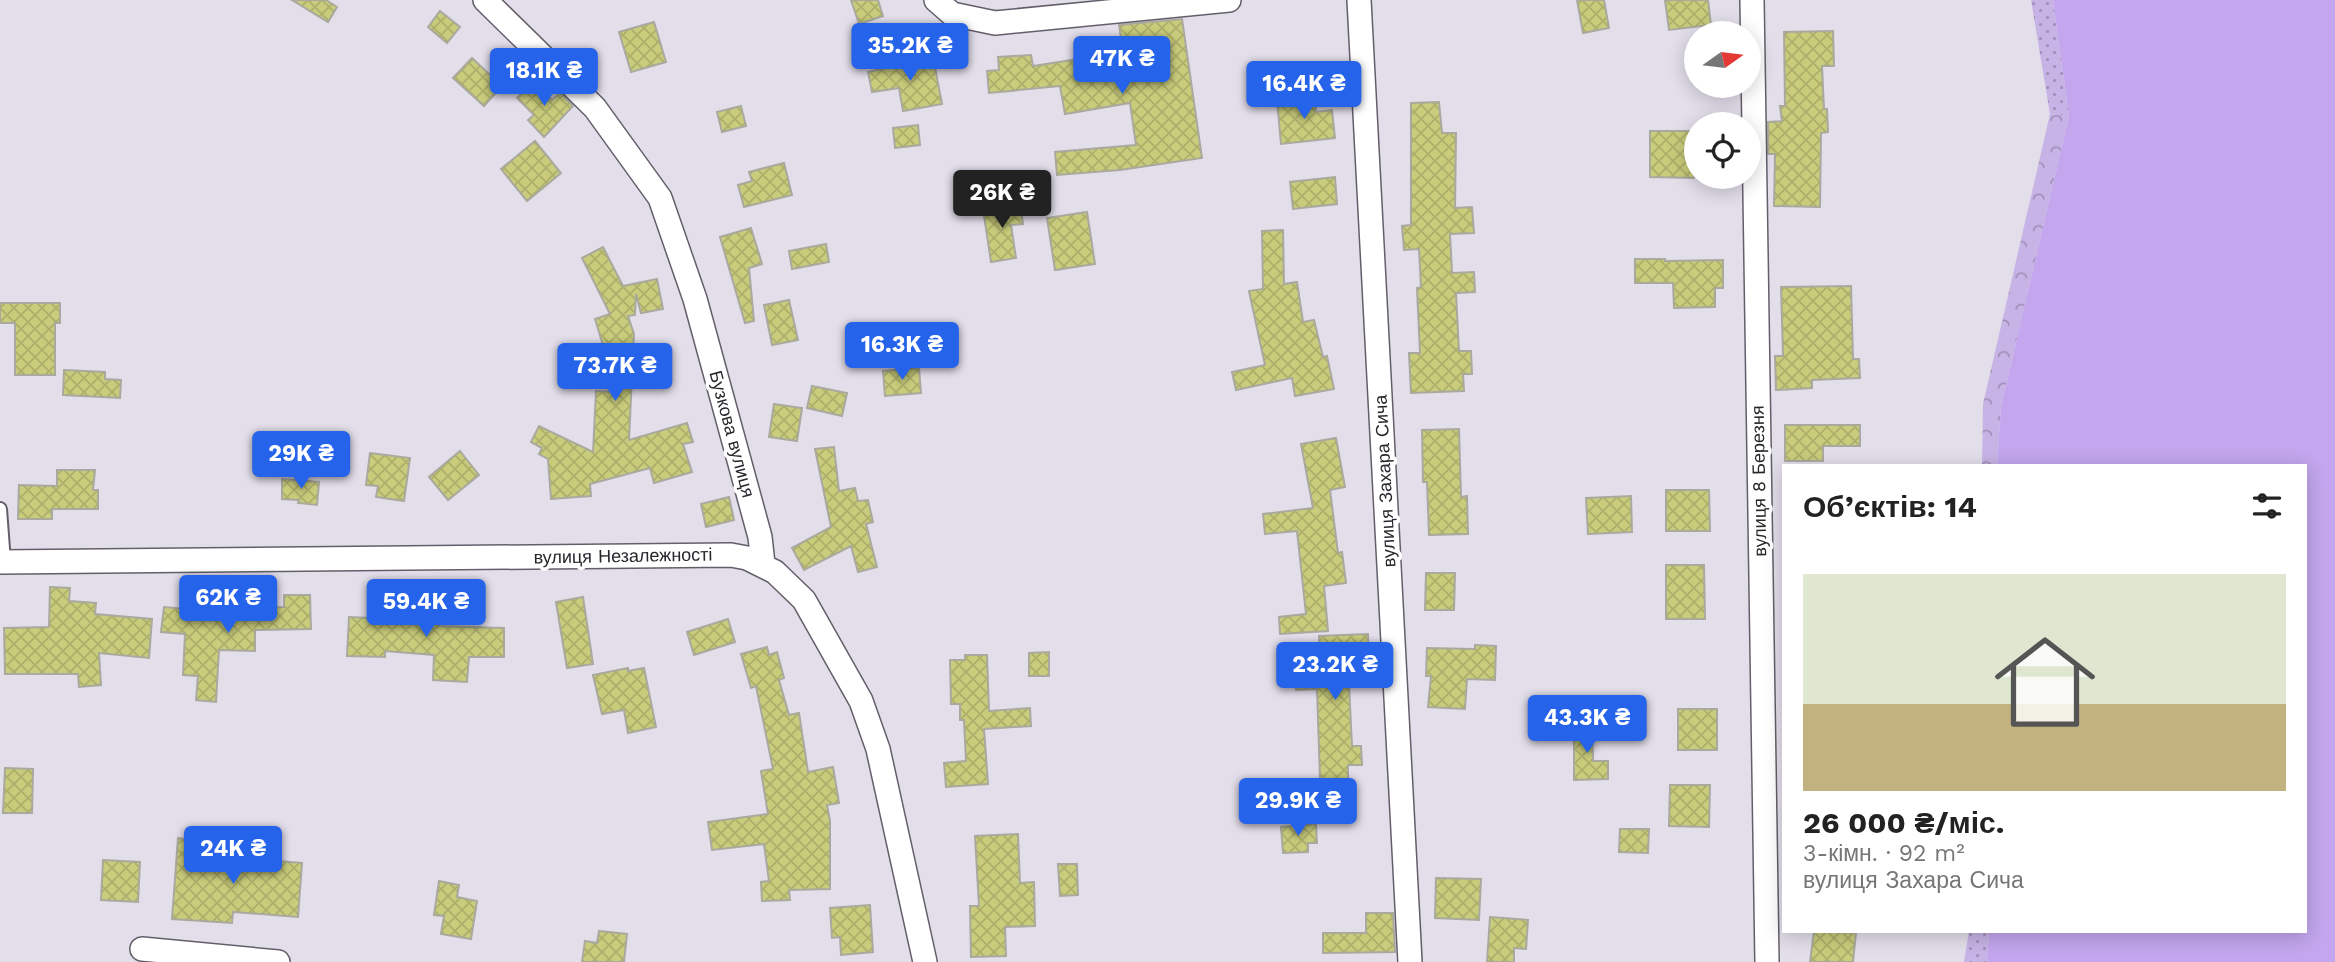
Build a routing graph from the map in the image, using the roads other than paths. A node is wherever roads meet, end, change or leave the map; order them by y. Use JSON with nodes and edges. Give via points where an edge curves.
{"nodes":[{"id":1,"x":485,"y":0,"type":"edge"},
{"id":2,"x":936,"y":0,"type":"edge"},
{"id":3,"x":1229,"y":0,"type":"edge"},
{"id":4,"x":1359,"y":0,"type":"edge"},
{"id":5,"x":1752,"y":0,"type":"edge"},
{"id":6,"x":0,"y":509,"type":"edge"},
{"id":7,"x":2,"y":562,"type":"edge"},
{"id":8,"x":763,"y":564,"type":"junction"},
{"id":9,"x":142,"y":949,"type":"dead end"},
{"id":10,"x":278,"y":962,"type":"edge"},
{"id":11,"x":925,"y":962,"type":"edge"},
{"id":12,"x":1410,"y":962,"type":"edge"},
{"id":13,"x":1766,"y":962,"type":"edge"}],
"edges":[{"from":1,"to":8,"type":"street","name":"Бузкова вулиця","via":[[595,108],[660,198],[695,299],[760,537]]},
{"from":2,"to":3,"type":"street","via":[[952,14],[995,23]]},
{"from":4,"to":12,"type":"street","name":"вулиця Захара Сича"},
{"from":5,"to":13,"type":"street","name":"вулиця 8 Березня"},
{"from":6,"to":7,"type":"lane"},
{"from":7,"to":8,"type":"street","name":"вулиця Незалежності","via":[[731,555]]},
{"from":8,"to":11,"type":"street","name":"вулиця Незалежності","via":[[804,600],[871,726]]},
{"from":9,"to":10,"type":"street"}]}
